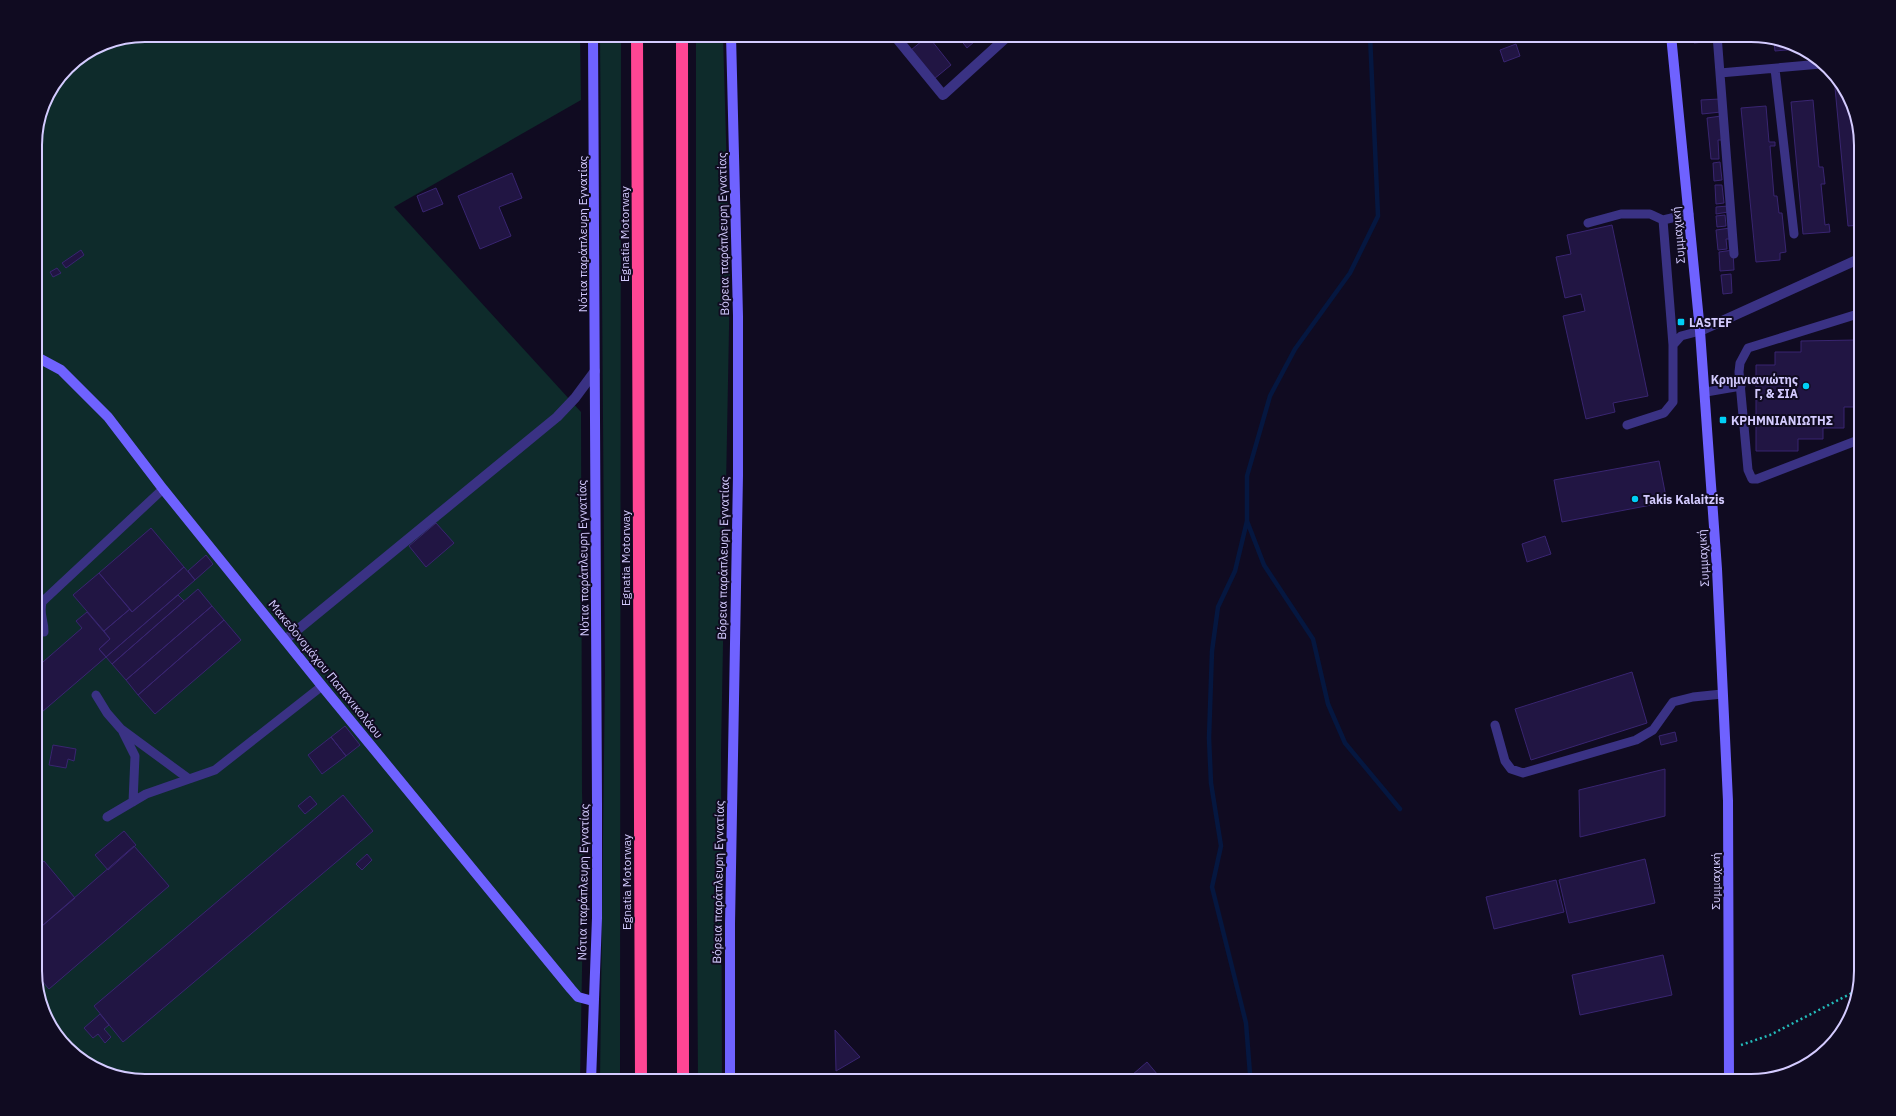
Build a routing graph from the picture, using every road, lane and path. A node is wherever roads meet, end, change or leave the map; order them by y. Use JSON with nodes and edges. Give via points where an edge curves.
{"nodes":[{"id":1,"x":593,"y":42,"type":"edge"},
{"id":2,"x":638,"y":42,"type":"edge"},
{"id":3,"x":682,"y":42,"type":"edge"},
{"id":4,"x":731,"y":42,"type":"edge"},
{"id":5,"x":900,"y":42,"type":"edge"},
{"id":6,"x":1001,"y":42,"type":"edge"},
{"id":7,"x":1672,"y":42,"type":"edge"},
{"id":8,"x":1718,"y":42,"type":"edge"},
{"id":9,"x":1816,"y":65,"type":"edge"},
{"id":10,"x":1775,"y":69,"type":"junction"},
{"id":11,"x":1720,"y":73,"type":"junction"},
{"id":12,"x":1689,"y":214,"type":"junction"},
{"id":13,"x":1663,"y":220,"type":"junction"},
{"id":14,"x":1588,"y":223,"type":"dead end"},
{"id":15,"x":1794,"y":234,"type":"dead end"},
{"id":16,"x":1734,"y":254,"type":"dead end"},
{"id":17,"x":1854,"y":261,"type":"edge"},
{"id":18,"x":1854,"y":314,"type":"edge"},
{"id":19,"x":1700,"y":331,"type":"junction"},
{"id":20,"x":1673,"y":345,"type":"junction"},
{"id":21,"x":42,"y":360,"type":"edge"},
{"id":22,"x":595,"y":371,"type":"junction"},
{"id":23,"x":1740,"y":386,"type":"junction"},
{"id":24,"x":1706,"y":392,"type":"junction"},
{"id":25,"x":1627,"y":425,"type":"dead end"},
{"id":26,"x":1854,"y":442,"type":"edge"},
{"id":27,"x":163,"y":489,"type":"junction"},
{"id":28,"x":42,"y":602,"type":"edge"},
{"id":29,"x":42,"y":618,"type":"edge"},
{"id":30,"x":44,"y":632,"type":"dead end"},
{"id":31,"x":285,"y":640,"type":"junction"},
{"id":32,"x":322,"y":686,"type":"junction"},
{"id":33,"x":1722,"y":694,"type":"junction"},
{"id":34,"x":96,"y":695,"type":"dead end"},
{"id":35,"x":1495,"y":725,"type":"dead end"},
{"id":36,"x":121,"y":729,"type":"junction"},
{"id":37,"x":189,"y":779,"type":"junction"},
{"id":38,"x":133,"y":802,"type":"junction"},
{"id":39,"x":107,"y":817,"type":"dead end"},
{"id":40,"x":1851,"y":994,"type":"edge"},
{"id":41,"x":593,"y":1001,"type":"junction"},
{"id":42,"x":1729,"y":1049,"type":"junction"},
{"id":43,"x":591,"y":1074,"type":"edge"},
{"id":44,"x":641,"y":1074,"type":"edge"},
{"id":45,"x":683,"y":1074,"type":"edge"},
{"id":46,"x":730,"y":1074,"type":"edge"},
{"id":47,"x":1729,"y":1074,"type":"edge"}],
"edges":[{"from":1,"to":22,"type":"street","name":"Νότια παράπλευρη Εγνατίας"},
{"from":2,"to":44,"type":"highway","name":"Egnatia Motorway"},
{"from":3,"to":45,"type":"highway"},
{"from":4,"to":46,"type":"street","name":"Βόρεια παράπλευρη Εγνατίας","via":[[738,375]]},
{"from":5,"to":6,"type":"street","via":[[943,95]]},
{"from":7,"to":12,"type":"street","name":"Συμμαχική"},
{"from":8,"to":11,"type":"lane"},
{"from":9,"to":10,"type":"lane"},
{"from":10,"to":11,"type":"lane"},
{"from":10,"to":15,"type":"lane"},
{"from":11,"to":16,"type":"lane"},
{"from":12,"to":13,"type":"lane"},
{"from":12,"to":19,"type":"street","name":"Συμμαχική"},
{"from":13,"to":14,"type":"lane","via":[[1656,215],[1639,213],[1620,214]]},
{"from":13,"to":20,"type":"lane"},
{"from":17,"to":19,"type":"street"},
{"from":18,"to":23,"type":"lane","via":[[1748,348],[1740,363]]},
{"from":19,"to":20,"type":"lane","via":[[1681,336]]},
{"from":19,"to":24,"type":"street","name":"Συμμαχική"},
{"from":20,"to":25,"type":"lane","via":[[1673,402],[1664,413]]},
{"from":21,"to":27,"type":"street","name":"Μακεδονομάχου Παπανικολάου","via":[[61,370],[108,416]]},
{"from":22,"to":31,"type":"street","via":[[557,417]]},
{"from":22,"to":41,"type":"street","name":"Νότια παράπλευρη Εγνατίας","via":[[597,918]]},
{"from":23,"to":24,"type":"lane"},
{"from":23,"to":26,"type":"lane","via":[[1748,470],[1752,478],[1757,480]]},
{"from":24,"to":33,"type":"street","name":"Συμμαχική"},
{"from":27,"to":28,"type":"lane"},
{"from":27,"to":31,"type":"street","name":"Μακεδονομάχου Παπανικολάου"},
{"from":29,"to":30,"type":"lane"},
{"from":31,"to":32,"type":"street","name":"Μακεδονομάχου Παπανικολάου"},
{"from":32,"to":37,"type":"lane","via":[[215,770]]},
{"from":32,"to":41,"type":"street","name":"Μακεδονομάχου Παπανικολάου","via":[[571,989],[578,997]]},
{"from":33,"to":35,"type":"lane","via":[[1674,702],[1652,730],[1636,740],[1523,773],[1511,769],[1505,760]]},
{"from":33,"to":42,"type":"street","name":"Συμμαχική","via":[[1728,801]]},
{"from":34,"to":36,"type":"lane"},
{"from":36,"to":37,"type":"lane"},
{"from":36,"to":38,"type":"lane","via":[[134,756]]},
{"from":37,"to":38,"type":"lane","via":[[146,794]]},
{"from":38,"to":39,"type":"lane"},
{"from":40,"to":42,"type":"path","via":[[1770,1035]]},
{"from":41,"to":43,"type":"street","name":"Νότια παράπλευρη Εγνατίας"},
{"from":42,"to":47,"type":"street","name":"Συμμαχική"}]}
